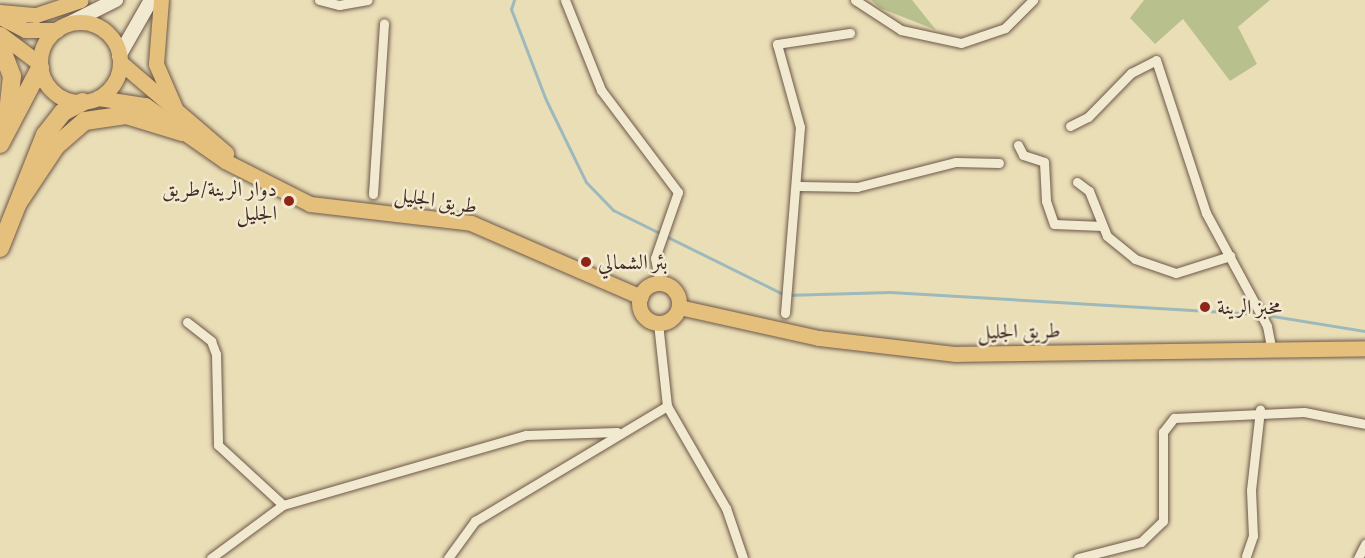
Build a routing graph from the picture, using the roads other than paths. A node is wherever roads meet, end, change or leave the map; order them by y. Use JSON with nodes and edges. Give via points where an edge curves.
{"nodes":[{"id":1,"x":81,"y":0,"type":"edge"},
{"id":2,"x":116,"y":0,"type":"edge"},
{"id":3,"x":151,"y":0,"type":"edge"},
{"id":4,"x":161,"y":0,"type":"edge"},
{"id":5,"x":319,"y":0,"type":"edge"},
{"id":6,"x":368,"y":0,"type":"edge"},
{"id":7,"x":566,"y":0,"type":"edge"},
{"id":8,"x":855,"y":0,"type":"edge"},
{"id":9,"x":1033,"y":0,"type":"edge"},
{"id":10,"x":0,"y":12,"type":"edge"},
{"id":11,"x":0,"y":17,"type":"edge"},
{"id":12,"x":384,"y":23,"type":"dead end"},
{"id":13,"x":62,"y":27,"type":"junction"},
{"id":14,"x":850,"y":33,"type":"dead end"},
{"id":15,"x":0,"y":34,"type":"edge"},
{"id":16,"x":0,"y":45,"type":"edge"},
{"id":17,"x":120,"y":59,"type":"junction"},
{"id":18,"x":40,"y":66,"type":"junction"},
{"id":19,"x":90,"y":100,"type":"junction"},
{"id":20,"x":182,"y":124,"type":"junction"},
{"id":21,"x":1070,"y":126,"type":"dead end"},
{"id":22,"x":3,"y":138,"type":"edge"},
{"id":23,"x":1018,"y":145,"type":"dead end"},
{"id":24,"x":999,"y":163,"type":"dead end"},
{"id":25,"x":1077,"y":183,"type":"dead end"},
{"id":26,"x":800,"y":186,"type":"junction"},
{"id":27,"x":373,"y":195,"type":"dead end"},
{"id":28,"x":18,"y":203,"type":"junction"},
{"id":29,"x":1102,"y":226,"type":"junction"},
{"id":30,"x":0,"y":248,"type":"edge"},
{"id":31,"x":1230,"y":256,"type":"junction"},
{"id":32,"x":660,"y":284,"type":"junction"},
{"id":33,"x":641,"y":297,"type":"junction"},
{"id":34,"x":679,"y":307,"type":"junction"},
{"id":35,"x":785,"y":313,"type":"dead end"},
{"id":36,"x":187,"y":322,"type":"dead end"},
{"id":37,"x":658,"y":323,"type":"junction"},
{"id":38,"x":1271,"y":346,"type":"junction"},
{"id":39,"x":1365,"y":348,"type":"edge"},
{"id":40,"x":667,"y":406,"type":"junction"},
{"id":41,"x":1260,"y":410,"type":"junction"},
{"id":42,"x":1365,"y":424,"type":"edge"},
{"id":43,"x":617,"y":432,"type":"junction"},
{"id":44,"x":283,"y":505,"type":"junction"},
{"id":45,"x":1365,"y":544,"type":"edge"},
{"id":46,"x":1246,"y":556,"type":"dead end"},
{"id":47,"x":211,"y":558,"type":"edge"},
{"id":48,"x":448,"y":558,"type":"edge"},
{"id":49,"x":743,"y":558,"type":"edge"},
{"id":50,"x":1078,"y":558,"type":"edge"},
{"id":51,"x":1358,"y":558,"type":"edge"}],
"edges":[{"from":1,"to":10,"type":"main road","via":[[36,15]]},
{"from":2,"to":13,"type":"main road"},
{"from":3,"to":17,"type":"main road"},
{"from":4,"to":20,"type":"main road","via":[[156,64]]},
{"from":5,"to":6,"type":"street","via":[[339,5]]},
{"from":7,"to":32,"type":"street","via":[[601,90],[678,192],[655,258]]},
{"from":8,"to":9,"type":"street","via":[[901,30],[961,43],[1005,28]]},
{"from":11,"to":13,"type":"main road","via":[[25,30]]},
{"from":12,"to":27,"type":"street"},
{"from":13,"to":17,"type":"main road","via":[[100,28]]},
{"from":13,"to":18,"type":"main road","via":[[43,46]]},
{"from":14,"to":26,"type":"street","via":[[777,44],[800,127]]},
{"from":15,"to":18,"type":"main road"},
{"from":16,"to":22,"type":"highway","via":[[12,76]]},
{"from":17,"to":19,"type":"main road","via":[[112,86]]},
{"from":17,"to":20,"type":"main road"},
{"from":18,"to":19,"type":"main road","via":[[54,93]]},
{"from":18,"to":22,"type":"highway"},
{"from":19,"to":20,"type":"main road","via":[[135,101]]},
{"from":19,"to":28,"type":"highway","via":[[51,125]]},
{"from":20,"to":28,"type":"highway","via":[[126,115],[85,121],[56,146]]},
{"from":20,"to":33,"type":"main road","name":"طريق الجليل","via":[[253,176],[310,204],[471,223]]},
{"from":21,"to":31,"type":"street","via":[[1088,117],[1131,73],[1156,60],[1206,213]]},
{"from":23,"to":29,"type":"street","via":[[1023,155],[1044,162],[1046,201],[1054,224]]},
{"from":24,"to":26,"type":"street","via":[[956,162],[857,187]]},
{"from":25,"to":29,"type":"street","via":[[1089,191]]},
{"from":26,"to":35,"type":"street"},
{"from":28,"to":30,"type":"highway"},
{"from":29,"to":31,"type":"street","via":[[1117,248],[1162,270],[1193,270]]},
{"from":31,"to":38,"type":"street","via":[[1267,326]]},
{"from":32,"to":33,"type":"main road"},
{"from":32,"to":34,"type":"main road","via":[[676,293]]},
{"from":33,"to":37,"type":"main road","via":[[644,315]]},
{"from":34,"to":37,"type":"main road","via":[[670,319]]},
{"from":34,"to":38,"type":"main road","name":"طريق الجليل","via":[[819,339],[956,354]]},
{"from":36,"to":44,"type":"street","via":[[214,346],[218,445]]},
{"from":37,"to":40,"type":"street"},
{"from":38,"to":39,"type":"main road","name":"طريق الجليل"},
{"from":40,"to":43,"type":"street"},
{"from":40,"to":49,"type":"street","via":[[721,498]]},
{"from":41,"to":42,"type":"street","via":[[1304,411]]},
{"from":41,"to":46,"type":"street","via":[[1251,490],[1253,536]]},
{"from":41,"to":50,"type":"street","via":[[1184,416],[1167,423],[1163,521],[1141,542]]},
{"from":43,"to":44,"type":"street","via":[[526,435]]},
{"from":43,"to":48,"type":"street","via":[[475,521]]},
{"from":44,"to":47,"type":"street"},
{"from":45,"to":51,"type":"street"}]}
